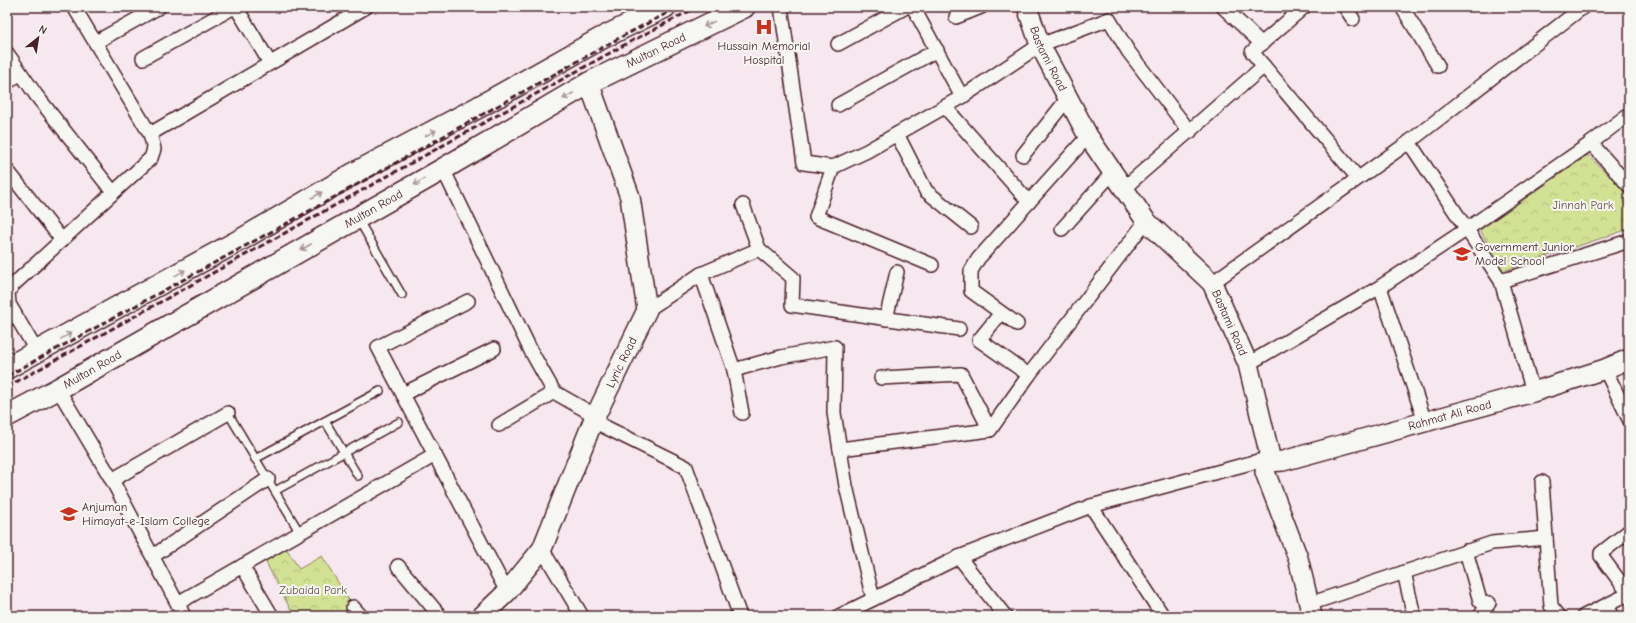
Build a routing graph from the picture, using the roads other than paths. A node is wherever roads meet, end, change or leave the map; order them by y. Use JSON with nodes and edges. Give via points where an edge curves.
{"nodes":[{"id":1,"x":159,"y":7,"type":"edge"},
{"id":2,"x":235,"y":7,"type":"edge"},
{"id":3,"x":366,"y":7,"type":"edge"},
{"id":4,"x":665,"y":7,"type":"edge"},
{"id":5,"x":744,"y":7,"type":"edge"},
{"id":6,"x":781,"y":7,"type":"edge"},
{"id":7,"x":906,"y":7,"type":"edge"},
{"id":8,"x":913,"y":7,"type":"edge"},
{"id":9,"x":981,"y":7,"type":"edge"},
{"id":10,"x":1028,"y":7,"type":"edge"},
{"id":11,"x":1223,"y":7,"type":"edge"},
{"id":12,"x":1304,"y":7,"type":"edge"},
{"id":13,"x":1345,"y":7,"type":"edge"},
{"id":14,"x":1402,"y":7,"type":"edge"},
{"id":15,"x":1583,"y":7,"type":"edge"},
{"id":16,"x":77,"y":8,"type":"edge"},
{"id":17,"x":956,"y":17,"type":"dead end"},
{"id":18,"x":1352,"y":18,"type":"dead end"},
{"id":19,"x":96,"y":42,"type":"junction"},
{"id":20,"x":838,"y":44,"type":"dead end"},
{"id":21,"x":1262,"y":44,"type":"junction"},
{"id":22,"x":1040,"y":45,"type":"junction"},
{"id":23,"x":937,"y":50,"type":"junction"},
{"id":24,"x":7,"y":53,"type":"edge"},
{"id":25,"x":143,"y":58,"type":"dead end"},
{"id":26,"x":270,"y":63,"type":"junction"},
{"id":27,"x":1264,"y":66,"type":"junction"},
{"id":28,"x":1438,"y":66,"type":"dead end"},
{"id":29,"x":20,"y":72,"type":"junction"},
{"id":30,"x":7,"y":84,"type":"edge"},
{"id":31,"x":589,"y":84,"type":"junction"},
{"id":32,"x":962,"y":97,"type":"junction"},
{"id":33,"x":1068,"y":98,"type":"junction"},
{"id":34,"x":838,"y":105,"type":"dead end"},
{"id":35,"x":945,"y":107,"type":"junction"},
{"id":36,"x":1629,"y":114,"type":"edge"},
{"id":37,"x":1190,"y":132,"type":"junction"},
{"id":38,"x":150,"y":134,"type":"junction"},
{"id":39,"x":898,"y":134,"type":"junction"},
{"id":40,"x":1088,"y":136,"type":"junction"},
{"id":41,"x":1409,"y":142,"type":"junction"},
{"id":42,"x":1590,"y":143,"type":"junction"},
{"id":43,"x":1023,"y":155,"type":"dead end"},
{"id":44,"x":834,"y":167,"type":"junction"},
{"id":45,"x":443,"y":169,"type":"junction"},
{"id":46,"x":7,"y":170,"type":"edge"},
{"id":47,"x":1113,"y":172,"type":"junction"},
{"id":48,"x":1358,"y":178,"type":"junction"},
{"id":49,"x":1629,"y":186,"type":"edge"},
{"id":50,"x":1124,"y":188,"type":"junction"},
{"id":51,"x":113,"y":192,"type":"junction"},
{"id":52,"x":1029,"y":202,"type":"junction"},
{"id":53,"x":743,"y":205,"type":"dead end"},
{"id":54,"x":357,"y":217,"type":"junction"},
{"id":55,"x":1146,"y":221,"type":"junction"},
{"id":56,"x":971,"y":227,"type":"dead end"},
{"id":57,"x":1062,"y":229,"type":"dead end"},
{"id":58,"x":1467,"y":229,"type":"junction"},
{"id":59,"x":62,"y":240,"type":"junction"},
{"id":60,"x":1629,"y":241,"type":"edge"},
{"id":61,"x":759,"y":250,"type":"junction"},
{"id":62,"x":932,"y":265,"type":"dead end"},
{"id":63,"x":897,"y":272,"type":"dead end"},
{"id":64,"x":701,"y":274,"type":"junction"},
{"id":65,"x":10,"y":281,"type":"edge"},
{"id":66,"x":1501,"y":281,"type":"junction"},
{"id":67,"x":1212,"y":283,"type":"junction"},
{"id":68,"x":1380,"y":287,"type":"junction"},
{"id":69,"x":402,"y":296,"type":"dead end"},
{"id":70,"x":468,"y":301,"type":"dead end"},
{"id":71,"x":647,"y":310,"type":"junction"},
{"id":72,"x":1001,"y":313,"type":"junction"},
{"id":73,"x":886,"y":319,"type":"junction"},
{"id":74,"x":1017,"y":324,"type":"dead end"},
{"id":75,"x":959,"y":329,"type":"dead end"},
{"id":76,"x":494,"y":349,"type":"dead end"},
{"id":77,"x":37,"y":352,"type":"junction"},
{"id":78,"x":1629,"y":359,"type":"edge"},
{"id":79,"x":1248,"y":364,"type":"junction"},
{"id":80,"x":7,"y":368,"type":"edge"},
{"id":81,"x":1605,"y":369,"type":"junction"},
{"id":82,"x":734,"y":370,"type":"junction"},
{"id":83,"x":1029,"y":375,"type":"junction"},
{"id":84,"x":881,"y":378,"type":"dead end"},
{"id":85,"x":58,"y":389,"type":"junction"},
{"id":86,"x":380,"y":391,"type":"dead end"},
{"id":87,"x":554,"y":392,"type":"junction"},
{"id":88,"x":1533,"y":392,"type":"junction"},
{"id":89,"x":403,"y":394,"type":"junction"},
{"id":90,"x":228,"y":413,"type":"joint"},
{"id":91,"x":742,"y":413,"type":"dead end"},
{"id":92,"x":7,"y":416,"type":"edge"},
{"id":93,"x":1629,"y":418,"type":"edge"},
{"id":94,"x":595,"y":419,"type":"junction"},
{"id":95,"x":324,"y":421,"type":"junction"},
{"id":96,"x":399,"y":422,"type":"dead end"},
{"id":97,"x":1425,"y":422,"type":"junction"},
{"id":98,"x":499,"y":425,"type":"dead end"},
{"id":99,"x":990,"y":430,"type":"junction"},
{"id":100,"x":840,"y":449,"type":"junction"},
{"id":101,"x":344,"y":453,"type":"junction"},
{"id":102,"x":435,"y":455,"type":"junction"},
{"id":103,"x":256,"y":459,"type":"junction"},
{"id":104,"x":1268,"y":462,"type":"junction"},
{"id":105,"x":358,"y":476,"type":"dead end"},
{"id":106,"x":268,"y":479,"type":"junction"},
{"id":107,"x":112,"y":480,"type":"junction"},
{"id":108,"x":1542,"y":482,"type":"dead end"},
{"id":109,"x":275,"y":492,"type":"junction"},
{"id":110,"x":1091,"y":506,"type":"junction"},
{"id":111,"x":1629,"y":531,"type":"edge"},
{"id":112,"x":300,"y":533,"type":"junction"},
{"id":113,"x":1546,"y":538,"type":"junction"},
{"id":114,"x":542,"y":549,"type":"junction"},
{"id":115,"x":1466,"y":551,"type":"junction"},
{"id":116,"x":153,"y":556,"type":"junction"},
{"id":117,"x":959,"y":557,"type":"junction"},
{"id":118,"x":242,"y":566,"type":"junction"},
{"id":119,"x":398,"y":566,"type":"dead end"},
{"id":120,"x":1404,"y":572,"type":"junction"},
{"id":121,"x":507,"y":592,"type":"junction"},
{"id":122,"x":1629,"y":594,"type":"edge"},
{"id":123,"x":873,"y":599,"type":"junction"},
{"id":124,"x":178,"y":603,"type":"junction"},
{"id":125,"x":1310,"y":610,"type":"edge"},
{"id":126,"x":1609,"y":611,"type":"edge"},
{"id":127,"x":184,"y":616,"type":"edge"},
{"id":128,"x":272,"y":616,"type":"edge"},
{"id":129,"x":440,"y":616,"type":"edge"},
{"id":130,"x":482,"y":616,"type":"edge"},
{"id":131,"x":582,"y":616,"type":"edge"},
{"id":132,"x":740,"y":616,"type":"edge"},
{"id":133,"x":839,"y":616,"type":"edge"},
{"id":134,"x":1005,"y":616,"type":"edge"},
{"id":135,"x":1163,"y":616,"type":"edge"},
{"id":136,"x":1414,"y":616,"type":"edge"},
{"id":137,"x":1480,"y":616,"type":"edge"},
{"id":138,"x":1559,"y":616,"type":"edge"},
{"id":139,"x":1584,"y":616,"type":"edge"}],
"edges":[{"from":1,"to":19,"type":"street"},
{"from":2,"to":25,"type":"street"},
{"from":2,"to":26,"type":"street"},
{"from":3,"to":26,"type":"street"},
{"from":77,"to":4,"type":"main road","one_way":true,"via":[[600,38]]},
{"from":5,"to":31,"type":"main road","name":"Multan Road","one_way":true},
{"from":6,"to":44,"type":"street","via":[[804,163]]},
{"from":7,"to":20,"type":"street"},
{"from":8,"to":23,"type":"street"},
{"from":9,"to":17,"type":"street"},
{"from":10,"to":22,"type":"street","name":"Bastami Road"},
{"from":11,"to":21,"type":"street"},
{"from":12,"to":21,"type":"street"},
{"from":13,"to":18,"type":"street"},
{"from":14,"to":28,"type":"street"},
{"from":15,"to":41,"type":"street"},
{"from":16,"to":19,"type":"street"},
{"from":19,"to":38,"type":"street"},
{"from":21,"to":27,"type":"street","via":[[1252,52]]},
{"from":22,"to":32,"type":"street"},
{"from":22,"to":33,"type":"street","name":"Bastami Road"},
{"from":22,"to":37,"type":"street","via":[[1109,19],[1128,51]]},
{"from":23,"to":32,"type":"street"},
{"from":23,"to":34,"type":"street"},
{"from":24,"to":29,"type":"street"},
{"from":26,"to":38,"type":"street"},
{"from":27,"to":37,"type":"street"},
{"from":27,"to":48,"type":"street"},
{"from":29,"to":30,"type":"street"},
{"from":29,"to":51,"type":"street"},
{"from":31,"to":45,"type":"main road","name":"Multan Road","one_way":true},
{"from":31,"to":71,"type":"street","via":[[630,197]]},
{"from":32,"to":35,"type":"street"},
{"from":33,"to":40,"type":"street","name":"Bastami Road"},
{"from":33,"to":43,"type":"street"},
{"from":35,"to":39,"type":"street"},
{"from":35,"to":52,"type":"street"},
{"from":36,"to":42,"type":"street"},
{"from":37,"to":50,"type":"street"},
{"from":38,"to":51,"type":"street","via":[[154,149],[151,158]]},
{"from":39,"to":44,"type":"street"},
{"from":39,"to":56,"type":"street","via":[[926,191]]},
{"from":40,"to":47,"type":"street","name":"Bastami Road"},
{"from":40,"to":52,"type":"street"},
{"from":41,"to":48,"type":"street"},
{"from":41,"to":58,"type":"street"},
{"from":42,"to":49,"type":"street"},
{"from":42,"to":58,"type":"street"},
{"from":44,"to":62,"type":"street","via":[[816,217]]},
{"from":45,"to":54,"type":"main road","name":"Multan Road","one_way":true},
{"from":45,"to":87,"type":"street","via":[[531,351]]},
{"from":46,"to":59,"type":"street"},
{"from":47,"to":50,"type":"street","name":"Bastami Road"},
{"from":47,"to":57,"type":"street"},
{"from":48,"to":67,"type":"street"},
{"from":50,"to":55,"type":"street","name":"Bastami Road"},
{"from":51,"to":59,"type":"street"},
{"from":52,"to":72,"type":"street","via":[[978,259],[971,271],[972,291]]},
{"from":53,"to":61,"type":"street"},
{"from":54,"to":69,"type":"lane"},
{"from":54,"to":85,"type":"main road","name":"Multan Road","one_way":true},
{"from":55,"to":67,"type":"street","name":"Bastami Road"},
{"from":55,"to":83,"type":"street"},
{"from":58,"to":66,"type":"street"},
{"from":58,"to":68,"type":"street"},
{"from":59,"to":65,"type":"street"},
{"from":60,"to":66,"type":"street"},
{"from":61,"to":64,"type":"street"},
{"from":61,"to":73,"type":"street","via":[[793,278],[792,305]]},
{"from":63,"to":73,"type":"street"},
{"from":64,"to":71,"type":"street"},
{"from":64,"to":82,"type":"street"},
{"from":65,"to":77,"type":"street","via":[[8,304]]},
{"from":66,"to":88,"type":"street"},
{"from":67,"to":79,"type":"street","name":"Bastami Road"},
{"from":68,"to":79,"type":"street"},
{"from":68,"to":97,"type":"street"},
{"from":70,"to":89,"type":"street","via":[[378,347]]},
{"from":71,"to":94,"type":"street","name":"Lyric Road"},
{"from":72,"to":74,"type":"street"},
{"from":72,"to":83,"type":"street","via":[[979,340]]},
{"from":73,"to":75,"type":"street"},
{"from":76,"to":89,"type":"street"},
{"from":77,"to":80,"type":"main road"},
{"from":78,"to":81,"type":"street","name":"Rahmat Ali Road"},
{"from":79,"to":104,"type":"street","name":"Bastami Road","via":[[1269,452]]},
{"from":81,"to":88,"type":"street","name":"Rahmat Ali Road"},
{"from":81,"to":93,"type":"street"},
{"from":82,"to":91,"type":"street"},
{"from":82,"to":100,"type":"street","via":[[781,357],[835,347],[834,413]]},
{"from":83,"to":99,"type":"street"},
{"from":84,"to":99,"type":"street","via":[[962,374]]},
{"from":85,"to":92,"type":"main road","name":"Multan Road"},
{"from":85,"to":107,"type":"street"},
{"from":86,"to":95,"type":"lane"},
{"from":87,"to":94,"type":"street"},
{"from":87,"to":98,"type":"street"},
{"from":88,"to":97,"type":"street","name":"Rahmat Ali Road"},
{"from":89,"to":102,"type":"street"},
{"from":90,"to":103,"type":"lane"},
{"from":90,"to":107,"type":"street"},
{"from":94,"to":114,"type":"street","name":"Lyric Road"},
{"from":94,"to":132,"type":"street","via":[[686,467]]},
{"from":95,"to":101,"type":"lane"},
{"from":95,"to":103,"type":"lane"},
{"from":96,"to":101,"type":"lane"},
{"from":97,"to":104,"type":"street","name":"Rahmat Ali Road","via":[[1283,461]]},
{"from":99,"to":100,"type":"street"},
{"from":100,"to":123,"type":"street","via":[[846,486]]},
{"from":101,"to":105,"type":"lane"},
{"from":101,"to":109,"type":"lane"},
{"from":102,"to":112,"type":"street"},
{"from":102,"to":121,"type":"street"},
{"from":103,"to":106,"type":"lane"},
{"from":104,"to":110,"type":"street","via":[[1258,462]]},
{"from":104,"to":125,"type":"street","name":"Bastami Road","via":[[1265,472],[1298,558]]},
{"from":106,"to":109,"type":"lane"},
{"from":106,"to":116,"type":"street"},
{"from":107,"to":116,"type":"street"},
{"from":108,"to":113,"type":"street"},
{"from":109,"to":112,"type":"lane"},
{"from":110,"to":117,"type":"street"},
{"from":110,"to":135,"type":"street"},
{"from":111,"to":122,"type":"street","via":[[1601,553],[1601,556]]},
{"from":112,"to":118,"type":"street"},
{"from":113,"to":115,"type":"street","via":[[1492,543]]},
{"from":113,"to":138,"type":"street","via":[[1551,606]]},
{"from":114,"to":121,"type":"street","name":"Lyric Road"},
{"from":114,"to":131,"type":"street"},
{"from":115,"to":120,"type":"street"},
{"from":115,"to":137,"type":"street","via":[[1484,602]]},
{"from":116,"to":124,"type":"street"},
{"from":117,"to":123,"type":"street"},
{"from":117,"to":134,"type":"street"},
{"from":118,"to":124,"type":"street"},
{"from":118,"to":128,"type":"street"},
{"from":119,"to":129,"type":"street"},
{"from":120,"to":125,"type":"street"},
{"from":120,"to":136,"type":"street"},
{"from":121,"to":130,"type":"street","name":"Lyric Road"},
{"from":122,"to":126,"type":"street"},
{"from":123,"to":133,"type":"street"},
{"from":124,"to":127,"type":"street"},
{"from":126,"to":139,"type":"street"}]}
